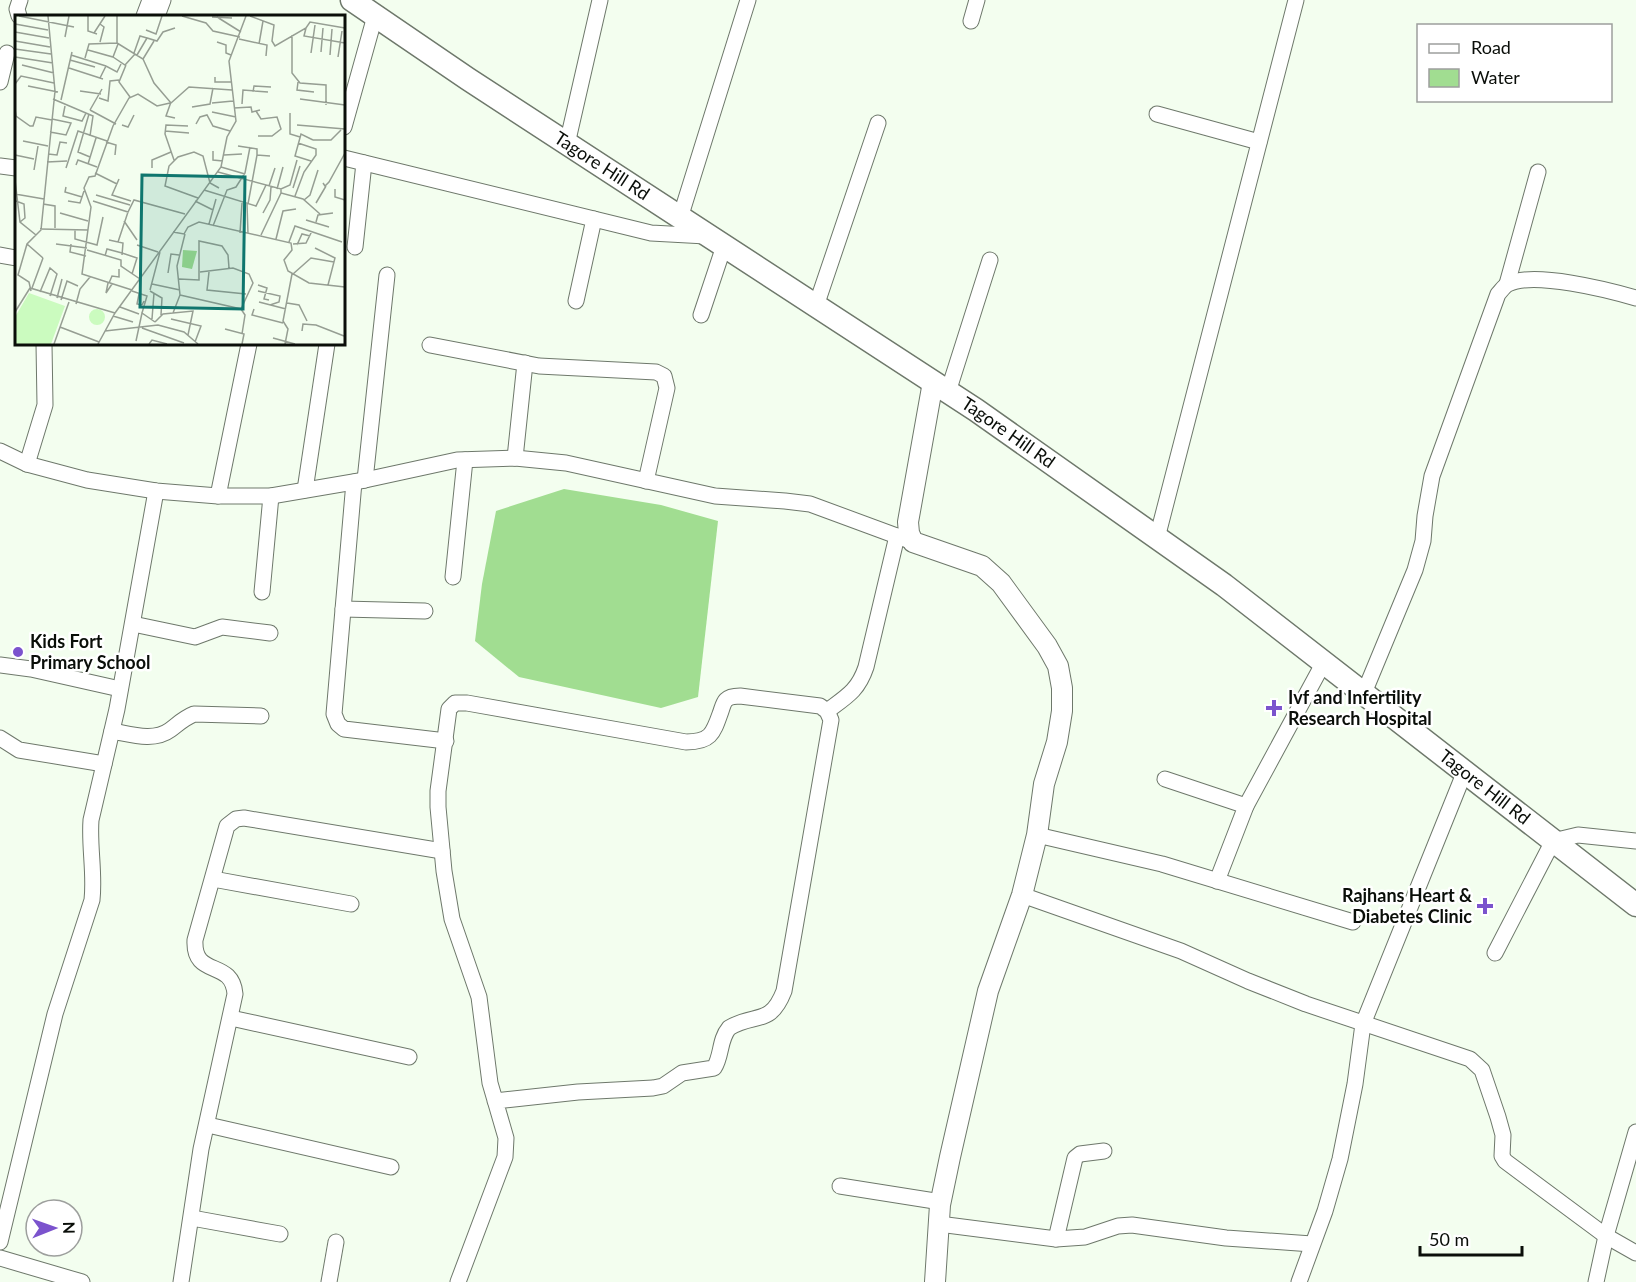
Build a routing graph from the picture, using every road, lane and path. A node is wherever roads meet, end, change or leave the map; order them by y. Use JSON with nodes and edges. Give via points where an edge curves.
{"nodes":[{"id":1,"x":20,"y":0,"type":"edge"},
{"id":2,"x":150,"y":0,"type":"edge"},
{"id":3,"x":163,"y":0,"type":"edge"},
{"id":4,"x":352,"y":0,"type":"edge"},
{"id":5,"x":600,"y":0,"type":"edge"},
{"id":6,"x":748,"y":0,"type":"edge"},
{"id":7,"x":977,"y":0,"type":"edge"},
{"id":8,"x":1296,"y":0,"type":"edge"},
{"id":9,"x":19,"y":15,"type":"edge"},
{"id":10,"x":144,"y":15,"type":"edge"},
{"id":11,"x":157,"y":15,"type":"edge"},
{"id":12,"x":375,"y":16,"type":"junction"},
{"id":13,"x":971,"y":21,"type":"dead end"},
{"id":14,"x":8,"y":53,"type":"edge"},
{"id":15,"x":0,"y":82,"type":"edge"},
{"id":16,"x":1157,"y":114,"type":"dead end"},
{"id":17,"x":345,"y":123,"type":"edge"},
{"id":18,"x":878,"y":123,"type":"dead end"},
{"id":19,"x":1259,"y":142,"type":"junction"},
{"id":20,"x":567,"y":144,"type":"junction"},
{"id":21,"x":345,"y":158,"type":"edge"},
{"id":22,"x":364,"y":163,"type":"junction"},
{"id":23,"x":0,"y":166,"type":"edge"},
{"id":24,"x":15,"y":168,"type":"edge"},
{"id":25,"x":1538,"y":172,"type":"dead end"},
{"id":26,"x":680,"y":218,"type":"junction"},
{"id":27,"x":594,"y":219,"type":"junction"},
{"id":28,"x":716,"y":241,"type":"junction"},
{"id":29,"x":355,"y":247,"type":"dead end"},
{"id":30,"x":0,"y":255,"type":"edge"},
{"id":31,"x":15,"y":258,"type":"edge"},
{"id":32,"x":990,"y":260,"type":"dead end"},
{"id":33,"x":387,"y":275,"type":"dead end"},
{"id":34,"x":1507,"y":284,"type":"junction"},
{"id":35,"x":1636,"y":298,"type":"edge"},
{"id":36,"x":576,"y":301,"type":"dead end"},
{"id":37,"x":816,"y":306,"type":"junction"},
{"id":38,"x":700,"y":315,"type":"dead end"},
{"id":39,"x":44,"y":345,"type":"edge"},
{"id":40,"x":249,"y":345,"type":"edge"},
{"id":41,"x":327,"y":345,"type":"edge"},
{"id":42,"x":430,"y":345,"type":"dead end"},
{"id":43,"x":525,"y":363,"type":"junction"},
{"id":44,"x":941,"y":387,"type":"junction"},
{"id":45,"x":0,"y":451,"type":"edge"},
{"id":46,"x":515,"y":458,"type":"junction"},
{"id":47,"x":465,"y":460,"type":"junction"},
{"id":48,"x":27,"y":464,"type":"junction"},
{"id":49,"x":360,"y":481,"type":"junction"},
{"id":50,"x":646,"y":481,"type":"junction"},
{"id":51,"x":156,"y":490,"type":"junction"},
{"id":52,"x":305,"y":490,"type":"junction"},
{"id":53,"x":218,"y":495,"type":"junction"},
{"id":54,"x":271,"y":496,"type":"junction"},
{"id":55,"x":1157,"y":538,"type":"junction"},
{"id":56,"x":905,"y":539,"type":"junction"},
{"id":57,"x":453,"y":577,"type":"dead end"},
{"id":58,"x":262,"y":592,"type":"dead end"},
{"id":59,"x":343,"y":609,"type":"junction"},
{"id":60,"x":425,"y":611,"type":"dead end"},
{"id":61,"x":133,"y":624,"type":"junction"},
{"id":62,"x":270,"y":633,"type":"dead end"},
{"id":63,"x":1324,"y":662,"type":"junction"},
{"id":64,"x":0,"y":665,"type":"edge"},
{"id":65,"x":120,"y":689,"type":"junction"},
{"id":66,"x":1364,"y":693,"type":"junction"},
{"id":67,"x":827,"y":711,"type":"junction"},
{"id":68,"x":261,"y":716,"type":"dead end"},
{"id":69,"x":112,"y":731,"type":"junction"},
{"id":70,"x":0,"y":738,"type":"edge"},
{"id":71,"x":446,"y":741,"type":"junction"},
{"id":72,"x":104,"y":764,"type":"junction"},
{"id":73,"x":1465,"y":771,"type":"junction"},
{"id":74,"x":1165,"y":779,"type":"dead end"},
{"id":75,"x":1246,"y":806,"type":"junction"},
{"id":76,"x":1037,"y":836,"type":"junction"},
{"id":77,"x":1636,"y":841,"type":"edge"},
{"id":78,"x":1553,"y":842,"type":"junction"},
{"id":79,"x":442,"y":851,"type":"junction"},
{"id":80,"x":213,"y":879,"type":"junction"},
{"id":81,"x":1217,"y":881,"type":"junction"},
{"id":82,"x":1022,"y":895,"type":"junction"},
{"id":83,"x":351,"y":904,"type":"dead end"},
{"id":84,"x":1636,"y":905,"type":"edge"},
{"id":85,"x":1353,"y":922,"type":"dead end"},
{"id":86,"x":1495,"y":953,"type":"dead end"},
{"id":87,"x":231,"y":1018,"type":"junction"},
{"id":88,"x":1363,"y":1024,"type":"junction"},
{"id":89,"x":410,"y":1057,"type":"dead end"},
{"id":90,"x":495,"y":1101,"type":"junction"},
{"id":91,"x":208,"y":1125,"type":"junction"},
{"id":92,"x":1636,"y":1132,"type":"edge"},
{"id":93,"x":1104,"y":1151,"type":"dead end"},
{"id":94,"x":392,"y":1167,"type":"dead end"},
{"id":95,"x":840,"y":1186,"type":"dead end"},
{"id":96,"x":5,"y":1201,"type":"edge"},
{"id":97,"x":941,"y":1202,"type":"junction"},
{"id":98,"x":192,"y":1218,"type":"junction"},
{"id":99,"x":939,"y":1224,"type":"junction"},
{"id":100,"x":280,"y":1234,"type":"dead end"},
{"id":101,"x":1606,"y":1236,"type":"junction"},
{"id":102,"x":1056,"y":1239,"type":"junction"},
{"id":103,"x":0,"y":1242,"type":"edge"},
{"id":104,"x":336,"y":1242,"type":"dead end"},
{"id":105,"x":1312,"y":1244,"type":"junction"},
{"id":106,"x":1636,"y":1253,"type":"edge"},
{"id":107,"x":0,"y":1258,"type":"edge"},
{"id":108,"x":82,"y":1282,"type":"edge"},
{"id":109,"x":181,"y":1282,"type":"edge"},
{"id":110,"x":329,"y":1282,"type":"edge"},
{"id":111,"x":458,"y":1282,"type":"edge"},
{"id":112,"x":935,"y":1282,"type":"edge"},
{"id":113,"x":1299,"y":1282,"type":"edge"},
{"id":114,"x":1596,"y":1282,"type":"edge"}],
"edges":[{"from":1,"to":9,"type":"street"},
{"from":2,"to":10,"type":"street"},
{"from":3,"to":11,"type":"street"},
{"from":4,"to":12,"type":"main road","name":"Tagore Hill Rd"},
{"from":5,"to":20,"type":"street"},
{"from":6,"to":26,"type":"street"},
{"from":7,"to":13,"type":"street"},
{"from":8,"to":19,"type":"street"},
{"from":12,"to":17,"type":"street"},
{"from":12,"to":20,"type":"main road","name":"Tagore Hill Rd"},
{"from":14,"to":15,"type":"street"},
{"from":16,"to":19,"type":"street"},
{"from":18,"to":37,"type":"street"},
{"from":19,"to":55,"type":"street"},
{"from":20,"to":26,"type":"main road","name":"Tagore Hill Rd"},
{"from":21,"to":22,"type":"street"},
{"from":22,"to":27,"type":"street"},
{"from":22,"to":29,"type":"street"},
{"from":23,"to":24,"type":"street"},
{"from":25,"to":34,"type":"street"},
{"from":26,"to":28,"type":"main road","name":"Tagore Hill Rd"},
{"from":27,"to":28,"type":"street","via":[[651,233]]},
{"from":27,"to":36,"type":"street"},
{"from":28,"to":37,"type":"main road","name":"Tagore Hill Rd"},
{"from":28,"to":38,"type":"street"},
{"from":30,"to":31,"type":"street"},
{"from":32,"to":44,"type":"street"},
{"from":33,"to":49,"type":"street"},
{"from":34,"to":35,"type":"street","via":[[1536,280],[1575,284]]},
{"from":34,"to":66,"type":"street","via":[[1498,294],[1432,476],[1415,570]]},
{"from":37,"to":44,"type":"main road","name":"Tagore Hill Rd"},
{"from":39,"to":48,"type":"street","via":[[45,405]]},
{"from":40,"to":53,"type":"street"},
{"from":41,"to":52,"type":"street"},
{"from":42,"to":43,"type":"street"},
{"from":43,"to":46,"type":"street"},
{"from":43,"to":50,"type":"street","via":[[656,372],[664,376],[667,388]]},
{"from":44,"to":55,"type":"main road","name":"Tagore Hill Rd"},
{"from":44,"to":56,"type":"street"},
{"from":45,"to":48,"type":"street"},
{"from":46,"to":47,"type":"street"},
{"from":46,"to":50,"type":"street","via":[[566,463]]},
{"from":47,"to":49,"type":"street"},
{"from":47,"to":57,"type":"street"},
{"from":48,"to":51,"type":"street","via":[[87,480]]},
{"from":49,"to":52,"type":"street"},
{"from":49,"to":59,"type":"street"},
{"from":50,"to":56,"type":"street","via":[[715,496],[810,504]]},
{"from":51,"to":53,"type":"street"},
{"from":51,"to":61,"type":"street"},
{"from":52,"to":54,"type":"street"},
{"from":53,"to":54,"type":"street"},
{"from":54,"to":58,"type":"street"},
{"from":55,"to":63,"type":"main road","name":"Tagore Hill Rd"},
{"from":56,"to":67,"type":"street","via":[[861,683]]},
{"from":56,"to":76,"type":"street","via":[[982,566],[991,573],[1058,666],[1062,711],[1044,784]]},
{"from":59,"to":60,"type":"street"},
{"from":59,"to":71,"type":"street","via":[[334,714],[338,724],[344,729]]},
{"from":61,"to":62,"type":"street","via":[[195,637],[222,627]]},
{"from":61,"to":65,"type":"street"},
{"from":63,"to":66,"type":"main road","name":"Tagore Hill Rd"},
{"from":63,"to":75,"type":"street"},
{"from":64,"to":65,"type":"street"},
{"from":65,"to":69,"type":"street"},
{"from":66,"to":73,"type":"main road","name":"Tagore Hill Rd"},
{"from":67,"to":71,"type":"street","via":[[820,706],[730,697],[709,738],[686,742],[455,703],[447,717]]},
{"from":67,"to":90,"type":"street","via":[[831,720],[784,991],[776,1008],[770,1014],[729,1028],[714,1068],[682,1073],[659,1088]]},
{"from":68,"to":69,"type":"street","via":[[194,714],[168,732],[150,737]]},
{"from":69,"to":72,"type":"street"},
{"from":70,"to":72,"type":"street","via":[[19,750]]},
{"from":71,"to":79,"type":"street","via":[[438,791]]},
{"from":72,"to":96,"type":"street","via":[[90,831],[92,900],[55,1014]]},
{"from":73,"to":78,"type":"main road","name":"Tagore Hill Rd"},
{"from":73,"to":88,"type":"street"},
{"from":74,"to":75,"type":"street"},
{"from":75,"to":81,"type":"street"},
{"from":76,"to":81,"type":"street","via":[[1130,856]]},
{"from":76,"to":82,"type":"street"},
{"from":77,"to":78,"type":"street","via":[[1578,835]]},
{"from":78,"to":84,"type":"main road","name":"Tagore Hill Rd"},
{"from":78,"to":86,"type":"street"},
{"from":79,"to":80,"type":"street","via":[[244,818],[227,826]]},
{"from":79,"to":90,"type":"street","via":[[452,919],[479,997]]},
{"from":80,"to":83,"type":"street"},
{"from":80,"to":87,"type":"street","via":[[195,952],[203,964],[228,975],[233,984]]},
{"from":81,"to":85,"type":"street"},
{"from":82,"to":88,"type":"street","via":[[1181,951]]},
{"from":82,"to":97,"type":"street","via":[[988,991]]},
{"from":87,"to":89,"type":"street"},
{"from":87,"to":91,"type":"street"},
{"from":88,"to":101,"type":"street","via":[[1465,1057],[1478,1065],[1501,1128],[1505,1161]]},
{"from":88,"to":105,"type":"street","via":[[1340,1160]]},
{"from":90,"to":111,"type":"street","via":[[506,1138],[506,1158]]},
{"from":91,"to":94,"type":"street"},
{"from":91,"to":98,"type":"street"},
{"from":92,"to":101,"type":"street"},
{"from":93,"to":102,"type":"street","via":[[1075,1158]]},
{"from":95,"to":97,"type":"street"},
{"from":96,"to":103,"type":"street"},
{"from":97,"to":99,"type":"street"},
{"from":98,"to":100,"type":"street"},
{"from":98,"to":109,"type":"street"},
{"from":99,"to":102,"type":"street"},
{"from":99,"to":112,"type":"street"},
{"from":101,"to":106,"type":"street"},
{"from":101,"to":114,"type":"street"},
{"from":102,"to":105,"type":"street","via":[[1085,1237],[1132,1225],[1226,1238]]},
{"from":104,"to":110,"type":"street"},
{"from":105,"to":113,"type":"street"},
{"from":107,"to":108,"type":"street"}]}
